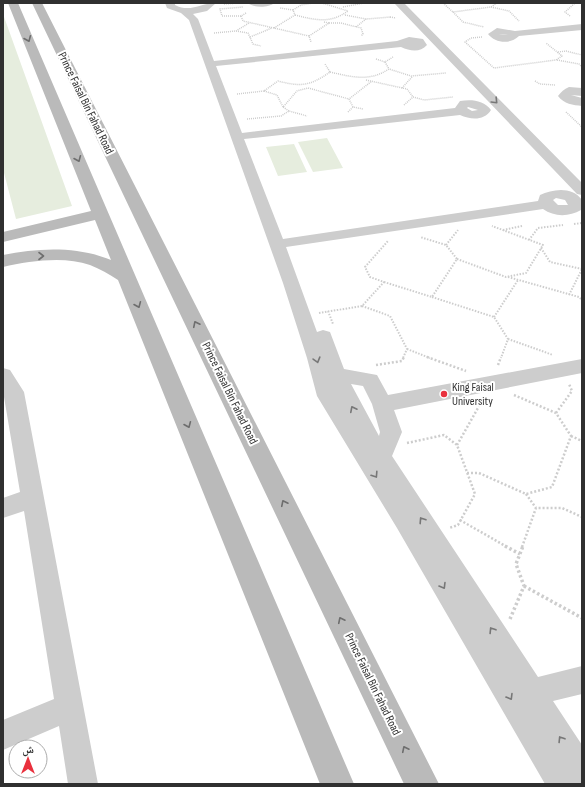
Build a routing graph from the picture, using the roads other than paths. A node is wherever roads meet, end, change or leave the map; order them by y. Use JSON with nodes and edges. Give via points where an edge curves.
{"nodes":[{"id":1,"x":13,"y":3,"type":"edge"},
{"id":2,"x":37,"y":3,"type":"edge"},
{"id":3,"x":269,"y":3,"type":"edge"},
{"id":4,"x":399,"y":3,"type":"edge"},
{"id":5,"x":408,"y":3,"type":"edge"},
{"id":6,"x":200,"y":5,"type":"edge"},
{"id":7,"x":251,"y":5,"type":"edge"},
{"id":8,"x":582,"y":27,"type":"edge"},
{"id":9,"x":513,"y":34,"type":"dead end"},
{"id":10,"x":402,"y":44,"type":"dead end"},
{"id":11,"x":222,"y":63,"type":"junction"},
{"id":12,"x":582,"y":92,"type":"edge"},
{"id":13,"x":582,"y":102,"type":"edge"},
{"id":14,"x":462,"y":111,"type":"dead end"},
{"id":15,"x":246,"y":136,"type":"junction"},
{"id":16,"x":582,"y":175,"type":"edge"},
{"id":17,"x":582,"y":191,"type":"edge"},
{"id":18,"x":546,"y":204,"type":"dead end"},
{"id":19,"x":101,"y":214,"type":"junction"},
{"id":20,"x":3,"y":237,"type":"edge"},
{"id":21,"x":288,"y":243,"type":"junction"},
{"id":22,"x":3,"y":261,"type":"edge"},
{"id":23,"x":126,"y":276,"type":"junction"},
{"id":24,"x":582,"y":366,"type":"edge"},
{"id":25,"x":3,"y":375,"type":"edge"},
{"id":26,"x":337,"y":375,"type":"junction"},
{"id":27,"x":382,"y":404,"type":"junction"},
{"id":28,"x":381,"y":457,"type":"junction"},
{"id":29,"x":33,"y":498,"type":"junction"},
{"id":30,"x":3,"y":508,"type":"edge"},
{"id":31,"x":582,"y":680,"type":"edge"},
{"id":32,"x":532,"y":693,"type":"junction"},
{"id":33,"x":70,"y":707,"type":"junction"},
{"id":34,"x":3,"y":735,"type":"edge"},
{"id":35,"x":582,"y":772,"type":"edge"},
{"id":36,"x":83,"y":784,"type":"edge"},
{"id":37,"x":337,"y":784,"type":"edge"},
{"id":38,"x":422,"y":784,"type":"edge"},
{"id":39,"x":562,"y":784,"type":"edge"}],
"edges":[{"from":1,"to":19,"type":"main road","one_way":true},
{"from":38,"to":2,"type":"main road","name":"Prince Faisal Bin Fahad Road","one_way":true},
{"from":3,"to":7,"type":"street"},
{"from":4,"to":17,"type":"street","one_way":true},
{"from":5,"to":16,"type":"street"},
{"from":6,"to":11,"type":"street"},
{"from":6,"to":39,"type":"street","one_way":true,"via":[[193,19],[291,283],[317,358],[327,396]]},
{"from":8,"to":9,"type":"street"},
{"from":10,"to":11,"type":"street"},
{"from":11,"to":15,"type":"street"},
{"from":12,"to":13,"type":"street","via":[[569,91],[564,96],[569,100]]},
{"from":14,"to":15,"type":"street"},
{"from":15,"to":21,"type":"street"},
{"from":18,"to":21,"type":"street"},
{"from":19,"to":20,"type":"main road"},
{"from":19,"to":23,"type":"main road"},
{"from":21,"to":26,"type":"street","via":[[322,312]]},
{"from":22,"to":23,"type":"main road","one_way":true,"via":[[22,256],[58,256],[92,260]]},
{"from":23,"to":37,"type":"main road","one_way":true},
{"from":24,"to":27,"type":"street"},
{"from":25,"to":29,"type":"street","via":[[14,392]]},
{"from":26,"to":27,"type":"street","via":[[370,380]]},
{"from":28,"to":26,"type":"street","one_way":true,"via":[[364,430]]},
{"from":27,"to":28,"type":"street","via":[[392,432]]},
{"from":32,"to":28,"type":"street","one_way":true},
{"from":29,"to":30,"type":"street"},
{"from":29,"to":33,"type":"street"},
{"from":31,"to":32,"type":"street"},
{"from":35,"to":32,"type":"street","one_way":true},
{"from":33,"to":34,"type":"street"},
{"from":33,"to":36,"type":"street"}]}
